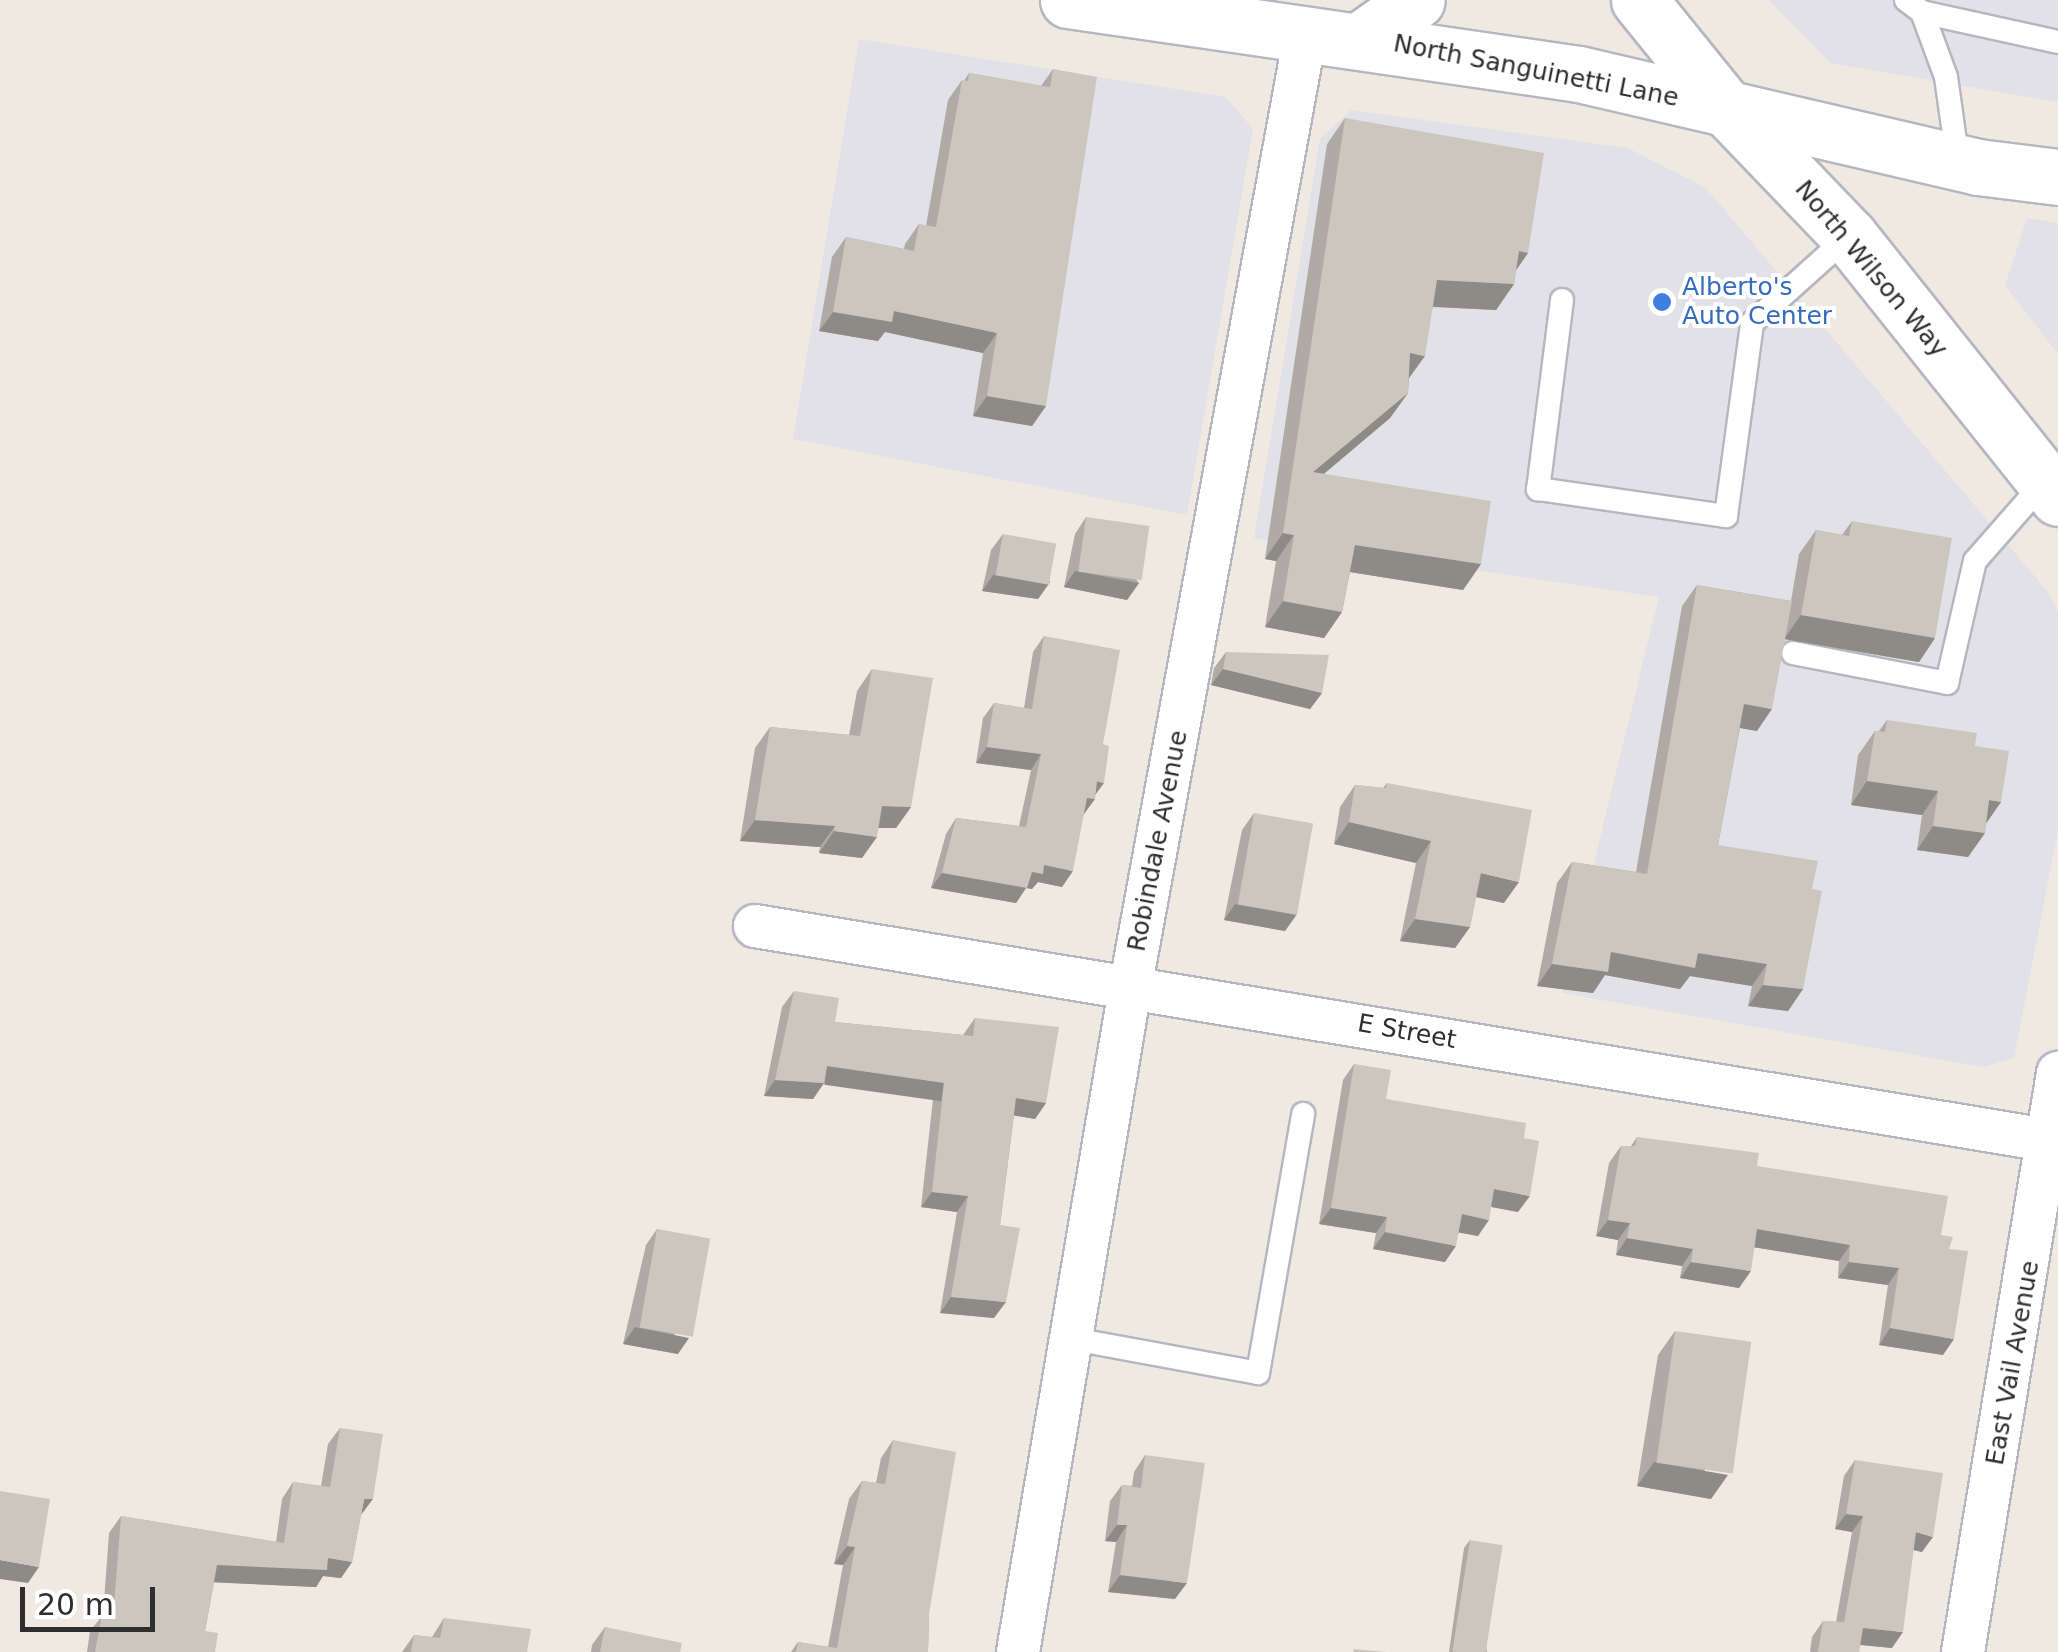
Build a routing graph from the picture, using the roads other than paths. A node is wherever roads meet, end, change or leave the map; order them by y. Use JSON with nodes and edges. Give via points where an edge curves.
{"nodes":[{"id":1,"x":1068,"y":0,"type":"edge"},
{"id":2,"x":1417,"y":0,"type":"edge"},
{"id":3,"x":1639,"y":0,"type":"edge"},
{"id":4,"x":1914,"y":6,"type":"edge"},
{"id":5,"x":1306,"y":31,"type":"junction"},
{"id":6,"x":1362,"y":39,"type":"junction"},
{"id":7,"x":2058,"y":42,"type":"edge"},
{"id":8,"x":1727,"y":109,"type":"junction"},
{"id":9,"x":1958,"y":162,"type":"junction"},
{"id":10,"x":2058,"y":177,"type":"edge"},
{"id":11,"x":1850,"y":236,"type":"junction"},
{"id":12,"x":1562,"y":300,"type":"dead end"},
{"id":13,"x":2052,"y":489,"type":"edge"},
{"id":14,"x":1794,"y":653,"type":"dead end"},
{"id":15,"x":755,"y":926,"type":"dead end"},
{"id":16,"x":1130,"y":989,"type":"junction"},
{"id":17,"x":2058,"y":1073,"type":"edge"},
{"id":18,"x":1303,"y":1114,"type":"dead end"},
{"id":19,"x":2054,"y":1141,"type":"edge"},
{"id":20,"x":1073,"y":1339,"type":"junction"},
{"id":21,"x":1018,"y":1652,"type":"edge"},
{"id":22,"x":1964,"y":1652,"type":"edge"}],
"edges":[{"from":1,"to":5,"type":"street","name":"North Sanguinetti Lane"},
{"from":2,"to":6,"type":"street"},
{"from":3,"to":8,"type":"street","name":"North Wilson Way"},
{"from":4,"to":7,"type":"lane"},
{"from":4,"to":9,"type":"lane","via":[[1946,77]]},
{"from":5,"to":6,"type":"street","name":"North Sanguinetti Lane"},
{"from":5,"to":16,"type":"street","name":"Robindale Avenue"},
{"from":6,"to":8,"type":"street","name":"North Sanguinetti Lane","via":[[1579,74]]},
{"from":8,"to":9,"type":"street","name":"North Sanguinetti Lane"},
{"from":8,"to":11,"type":"street","name":"North Wilson Way"},
{"from":9,"to":10,"type":"street","name":"North Sanguinetti Lane"},
{"from":11,"to":12,"type":"lane","via":[[1752,324],[1726,516],[1538,489]]},
{"from":11,"to":13,"type":"street","name":"North Wilson Way"},
{"from":13,"to":14,"type":"lane","via":[[1974,560],[1947,683]]},
{"from":15,"to":16,"type":"street","name":"E Street"},
{"from":16,"to":19,"type":"street","name":"E Street"},
{"from":16,"to":20,"type":"street","name":"Robindale Avenue"},
{"from":17,"to":19,"type":"street","name":"East Vail Avenue"},
{"from":18,"to":20,"type":"lane","via":[[1258,1373]]},
{"from":19,"to":22,"type":"street","name":"East Vail Avenue"},
{"from":20,"to":21,"type":"street","name":"Robindale Avenue"}]}
